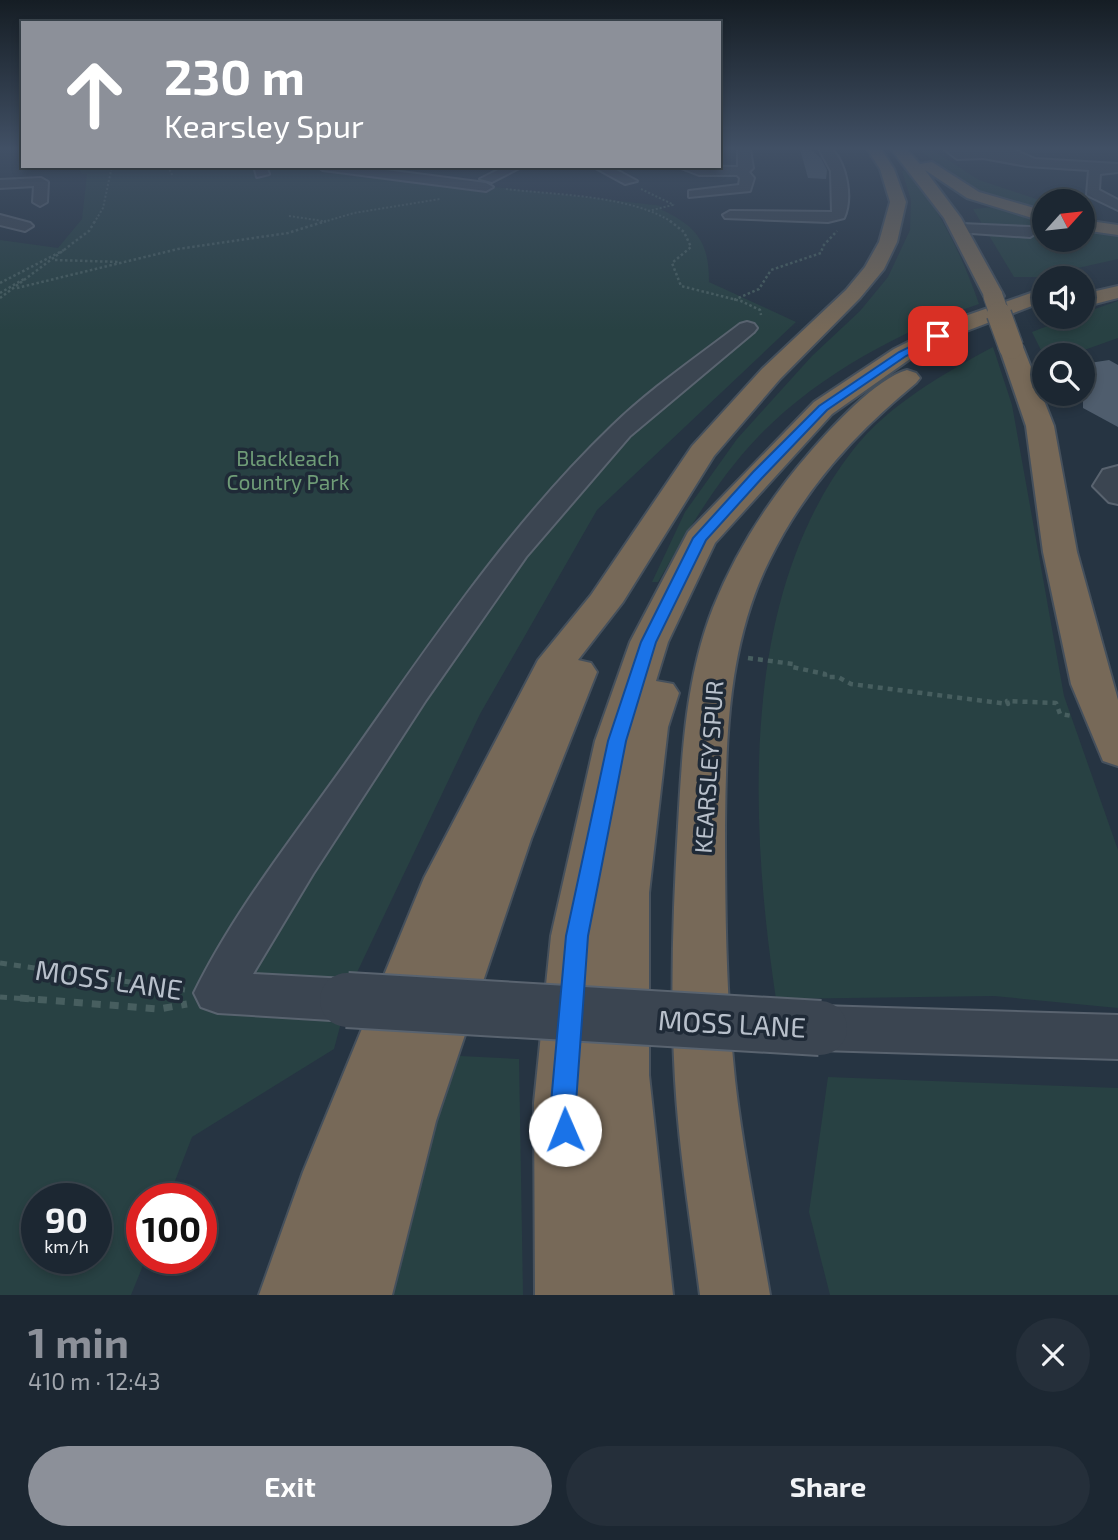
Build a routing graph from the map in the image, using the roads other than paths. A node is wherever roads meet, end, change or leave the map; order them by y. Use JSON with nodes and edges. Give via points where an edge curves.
{"nodes":[{"id":1,"x":712,"y":209,"type":"edge"},
{"id":2,"x":839,"y":209,"type":"edge"},
{"id":3,"x":897,"y":209,"type":"edge"},
{"id":4,"x":949,"y":209,"type":"edge"},
{"id":5,"x":830,"y":218,"type":"junction"},
{"id":6,"x":1096,"y":227,"type":"edge"},
{"id":7,"x":962,"y":229,"type":"junction"},
{"id":8,"x":1118,"y":230,"type":"edge"},
{"id":9,"x":1030,"y":232,"type":"dead end"},
{"id":10,"x":827,"y":235,"type":"dead end"},
{"id":11,"x":1118,"y":276,"type":"edge"},
{"id":12,"x":1095,"y":281,"type":"edge"},
{"id":13,"x":1118,"y":292,"type":"edge"},
{"id":14,"x":1095,"y":298,"type":"edge"},
{"id":15,"x":1032,"y":299,"type":"edge"},
{"id":16,"x":740,"y":314,"type":"road end"},
{"id":17,"x":1032,"y":318,"type":"edge"},
{"id":18,"x":1118,"y":474,"type":"edge"},
{"id":19,"x":742,"y":494,"type":"junction"},
{"id":20,"x":1118,"y":496,"type":"edge"},
{"id":21,"x":605,"y":602,"type":"junction"},
{"id":22,"x":1112,"y":735,"type":"edge"},
{"id":23,"x":1118,"y":1037,"type":"edge"},
{"id":24,"x":705,"y":1081,"type":"junction"},
{"id":25,"x":294,"y":1295,"type":"edge"},
{"id":26,"x":357,"y":1295,"type":"edge"},
{"id":27,"x":570,"y":1295,"type":"edge"},
{"id":28,"x":638,"y":1295,"type":"edge"},
{"id":29,"x":735,"y":1295,"type":"edge"},
{"id":30,"x":762,"y":1295,"type":"edge"}],
"edges":[{"from":1,"to":5,"type":"street","via":[[730,223]]},
{"from":2,"to":5,"type":"street","via":[[839,215]]},
{"from":3,"to":21,"type":"highway","via":[[874,270],[702,452]]},
{"from":4,"to":7,"type":"highway"},
{"from":5,"to":10,"type":"street"},
{"from":6,"to":8,"type":"highway"},
{"from":7,"to":9,"type":"street"},
{"from":7,"to":22,"type":"highway","bridge":true,"via":[[993,296],[1040,426],[1060,552],[1091,684]]},
{"from":11,"to":12,"type":"highway"},
{"from":13,"to":14,"type":"highway"},
{"from":15,"to":19,"type":"highway","via":[[956,327],[875,372],[823,408]]},
{"from":16,"to":23,"type":"street","name":"MOSS LANE","bridge":true,"via":[[606,445],[526,536],[263,913],[218,993],[821,1028]]},
{"from":17,"to":24,"type":"highway","name":"KEARSLEY SPUR","via":[[934,360],[841,433],[806,472],[765,534],[738,595],[709,703],[699,911]]},
{"from":18,"to":20,"type":"street","via":[[1106,486]]},
{"from":19,"to":27,"type":"highway","via":[[699,538],[649,642],[617,741],[590,866],[577,936],[564,1103]]},
{"from":19,"to":28,"type":"highway","via":[[676,642],[647,727],[634,804],[624,893],[619,1076]]},
{"from":21,"to":25,"type":"highway","via":[[558,660],[449,878],[335,1172]]},
{"from":21,"to":26,"type":"highway","via":[[507,839],[410,1108]]},
{"from":24,"to":29,"type":"highway"},
{"from":24,"to":30,"type":"highway"}]}
